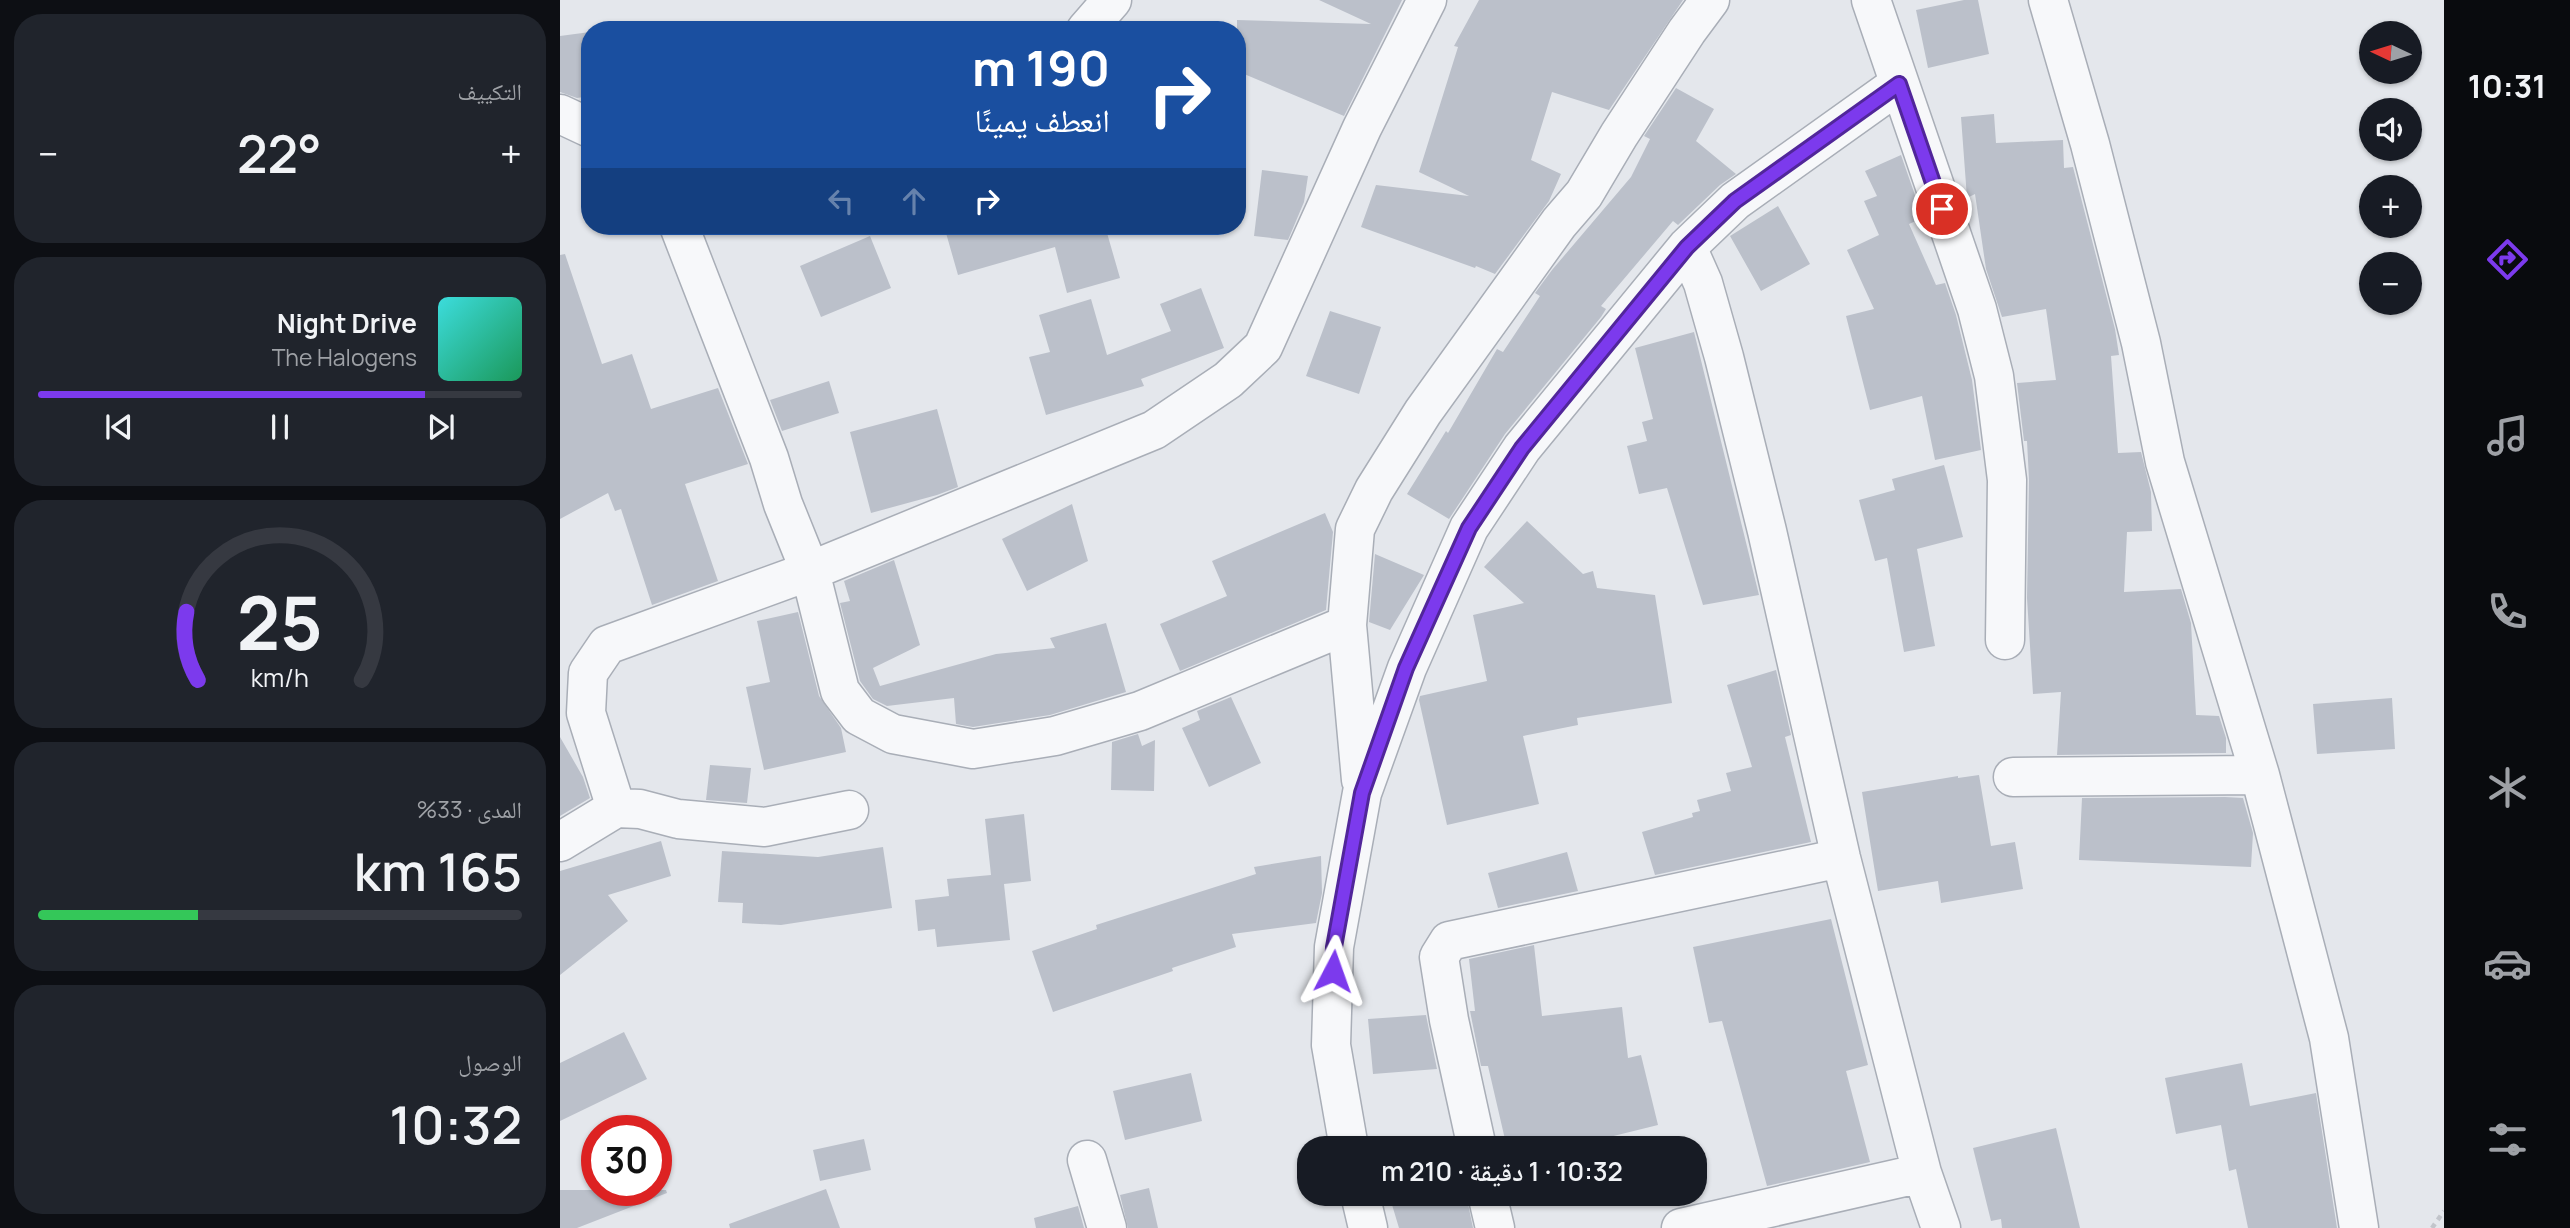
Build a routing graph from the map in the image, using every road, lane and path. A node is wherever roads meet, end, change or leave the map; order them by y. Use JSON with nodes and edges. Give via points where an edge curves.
{"nodes":[{"id":1,"x":1112,"y":0,"type":"edge"},
{"id":2,"x":1427,"y":0,"type":"edge"},
{"id":3,"x":1710,"y":0,"type":"edge"},
{"id":4,"x":1871,"y":0,"type":"edge"},
{"id":5,"x":2048,"y":0,"type":"edge"},
{"id":6,"x":1094,"y":21,"type":"edge"},
{"id":7,"x":1899,"y":84,"type":"junction"},
{"id":8,"x":560,"y":114,"type":"edge"},
{"id":9,"x":581,"y":123,"type":"edge"},
{"id":10,"x":682,"y":235,"type":"edge"},
{"id":11,"x":1687,"y":247,"type":"junction"},
{"id":12,"x":810,"y":571,"type":"junction"},
{"id":13,"x":1347,"y":625,"type":"junction"},
{"id":14,"x":2005,"y":639,"type":"dead end"},
{"id":15,"x":2260,"y":775,"type":"junction"},
{"id":16,"x":2013,"y":777,"type":"dead end"},
{"id":17,"x":1362,"y":793,"type":"junction"},
{"id":18,"x":616,"y":808,"type":"junction"},
{"id":19,"x":849,"y":810,"type":"dead end"},
{"id":20,"x":560,"y":842,"type":"edge"},
{"id":21,"x":1841,"y":858,"type":"junction"},
{"id":22,"x":1347,"y":1136,"type":"edge"},
{"id":23,"x":1474,"y":1136,"type":"edge"},
{"id":24,"x":1087,"y":1160,"type":"dead end"},
{"id":25,"x":1922,"y":1173,"type":"junction"},
{"id":26,"x":1363,"y":1206,"type":"edge"},
{"id":27,"x":1490,"y":1206,"type":"edge"},
{"id":28,"x":2444,"y":1211,"type":"edge"},
{"id":29,"x":1107,"y":1228,"type":"edge"},
{"id":30,"x":1368,"y":1228,"type":"edge"},
{"id":31,"x":1495,"y":1228,"type":"edge"},
{"id":32,"x":1681,"y":1228,"type":"edge"},
{"id":33,"x":1941,"y":1228,"type":"edge"},
{"id":34,"x":2359,"y":1228,"type":"edge"},
{"id":35,"x":2432,"y":1228,"type":"edge"}],
"edges":[{"from":1,"to":6,"type":"street"},
{"from":2,"to":12,"type":"street","via":[[1362,128],[1262,347],[1228,380],[1154,430]]},
{"from":3,"to":13,"type":"street","via":[[1584,194],[1423,412],[1374,490],[1355,529]]},
{"from":4,"to":7,"type":"street"},
{"from":5,"to":15,"type":"street","via":[[2137,329],[2165,462]]},
{"from":7,"to":11,"type":"street","via":[[1735,201]]},
{"from":7,"to":14,"type":"street","via":[[1977,309],[1994,376],[2007,480]]},
{"from":8,"to":9,"type":"street"},
{"from":10,"to":12,"type":"street"},
{"from":11,"to":17,"type":"street","via":[[1522,448],[1469,528],[1406,668]]},
{"from":11,"to":21,"type":"street","via":[[1703,283],[1724,357]]},
{"from":12,"to":13,"type":"street","via":[[840,691],[859,716],[892,734],[972,749],[1055,736],[1140,710]]},
{"from":12,"to":18,"type":"street","via":[[607,645],[588,673],[586,713]]},
{"from":13,"to":17,"type":"street"},
{"from":15,"to":16,"type":"street"},
{"from":15,"to":34,"type":"street","via":[[2329,1038]]},
{"from":17,"to":22,"type":"street","via":[[1334,947],[1331,1045]]},
{"from":18,"to":19,"type":"street","via":[[765,827]]},
{"from":18,"to":20,"type":"street"},
{"from":21,"to":23,"type":"street","via":[[1449,941],[1439,957]]},
{"from":21,"to":25,"type":"street"},
{"from":24,"to":29,"type":"street"},
{"from":25,"to":32,"type":"street"},
{"from":25,"to":33,"type":"street"},
{"from":26,"to":30,"type":"street"},
{"from":27,"to":31,"type":"street"},
{"from":28,"to":35,"type":"path"}]}
